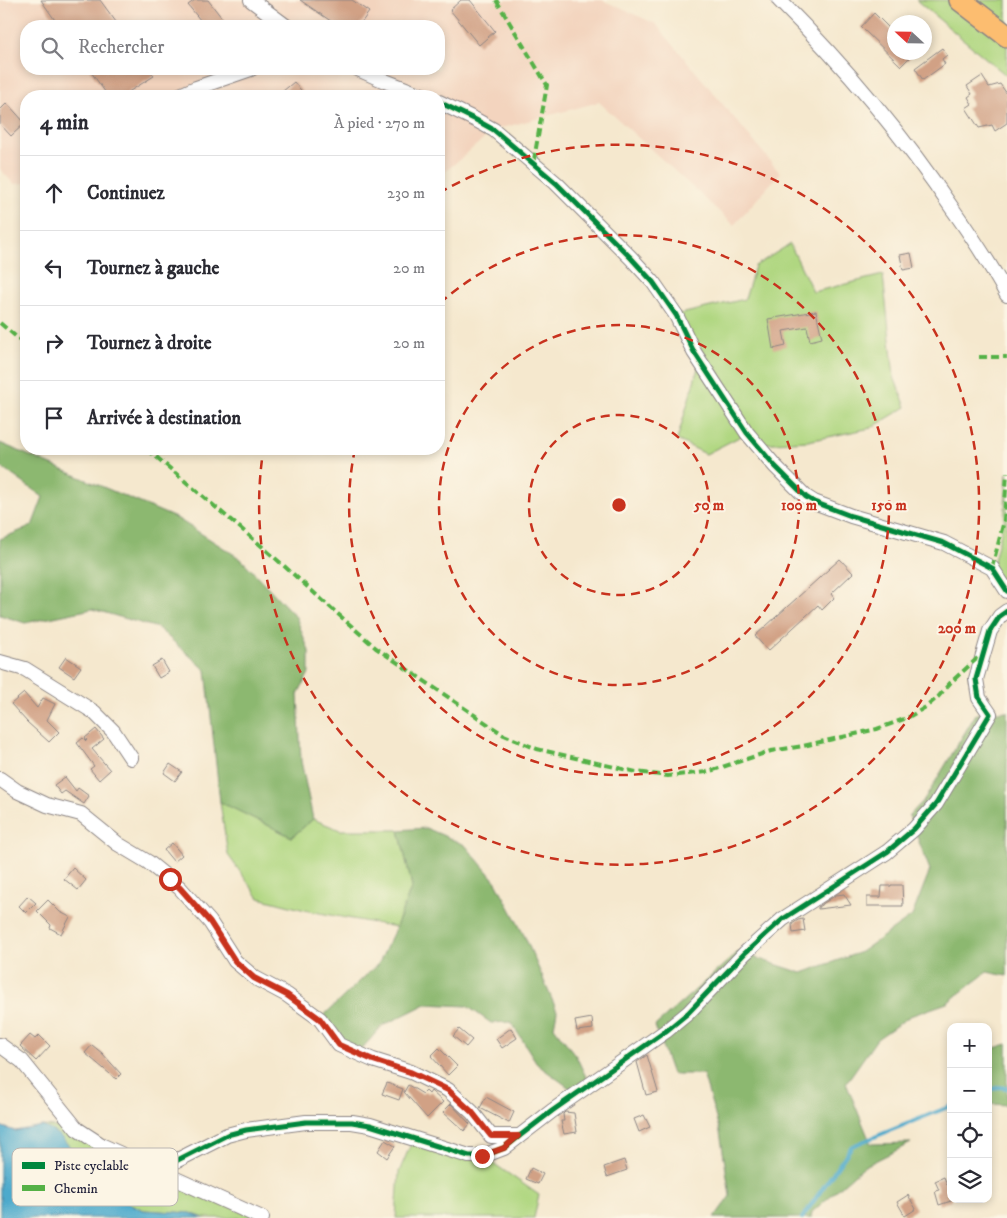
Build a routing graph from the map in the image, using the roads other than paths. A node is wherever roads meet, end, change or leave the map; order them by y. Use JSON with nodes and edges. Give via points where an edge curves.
{"nodes":[{"id":1,"x":251,"y":0,"type":"edge"},
{"id":2,"x":779,"y":0,"type":"edge"},
{"id":3,"x":960,"y":0,"type":"edge"},
{"id":4,"x":278,"y":20,"type":"edge"},
{"id":5,"x":1007,"y":36,"type":"edge"},
{"id":6,"x":234,"y":75,"type":"edge"},
{"id":7,"x":371,"y":75,"type":"edge"},
{"id":8,"x":192,"y":90,"type":"edge"},
{"id":9,"x":409,"y":90,"type":"edge"},
{"id":10,"x":445,"y":105,"type":"edge"},
{"id":11,"x":1005,"y":288,"type":"edge"},
{"id":12,"x":1007,"y":591,"type":"edge"},
{"id":13,"x":1007,"y":611,"type":"edge"},
{"id":14,"x":0,"y":662,"type":"edge"},
{"id":15,"x":131,"y":758,"type":"dead end"},
{"id":16,"x":0,"y":779,"type":"edge"},
{"id":17,"x":0,"y":1046,"type":"edge"},
{"id":18,"x":518,"y":1136,"type":"junction"},
{"id":19,"x":107,"y":1148,"type":"edge"},
{"id":20,"x":178,"y":1160,"type":"edge"},
{"id":21,"x":178,"y":1181,"type":"edge"},
{"id":22,"x":262,"y":1218,"type":"edge"}],
"edges":[{"from":1,"to":4,"type":"street"},
{"from":2,"to":11,"type":"street","via":[[873,102],[938,186]]},
{"from":3,"to":5,"type":"highway"},
{"from":6,"to":8,"type":"street"},
{"from":7,"to":9,"type":"street"},
{"from":10,"to":12,"type":"street","via":[[494,130],[556,183],[631,258],[676,315],[700,361],[747,432],[806,497],[851,516],[944,543],[992,568]]},
{"from":13,"to":18,"type":"street","via":[[990,631],[976,679],[979,698],[990,714],[950,782],[923,820],[887,852],[783,919],[681,1019]]},
{"from":14,"to":15,"type":"street","via":[[25,669],[94,712],[113,731]]},
{"from":16,"to":18,"type":"street","via":[[47,805],[81,814],[118,844],[148,862],[180,888],[210,922],[235,961],[254,978],[287,995],[320,1019],[339,1045],[448,1090],[472,1112],[491,1136]]},
{"from":17,"to":19,"type":"street","via":[[22,1061],[77,1129]]},
{"from":18,"to":20,"type":"street","via":[[497,1151],[470,1156],[370,1125],[306,1122],[227,1135]]},
{"from":21,"to":22,"type":"street"}]}
